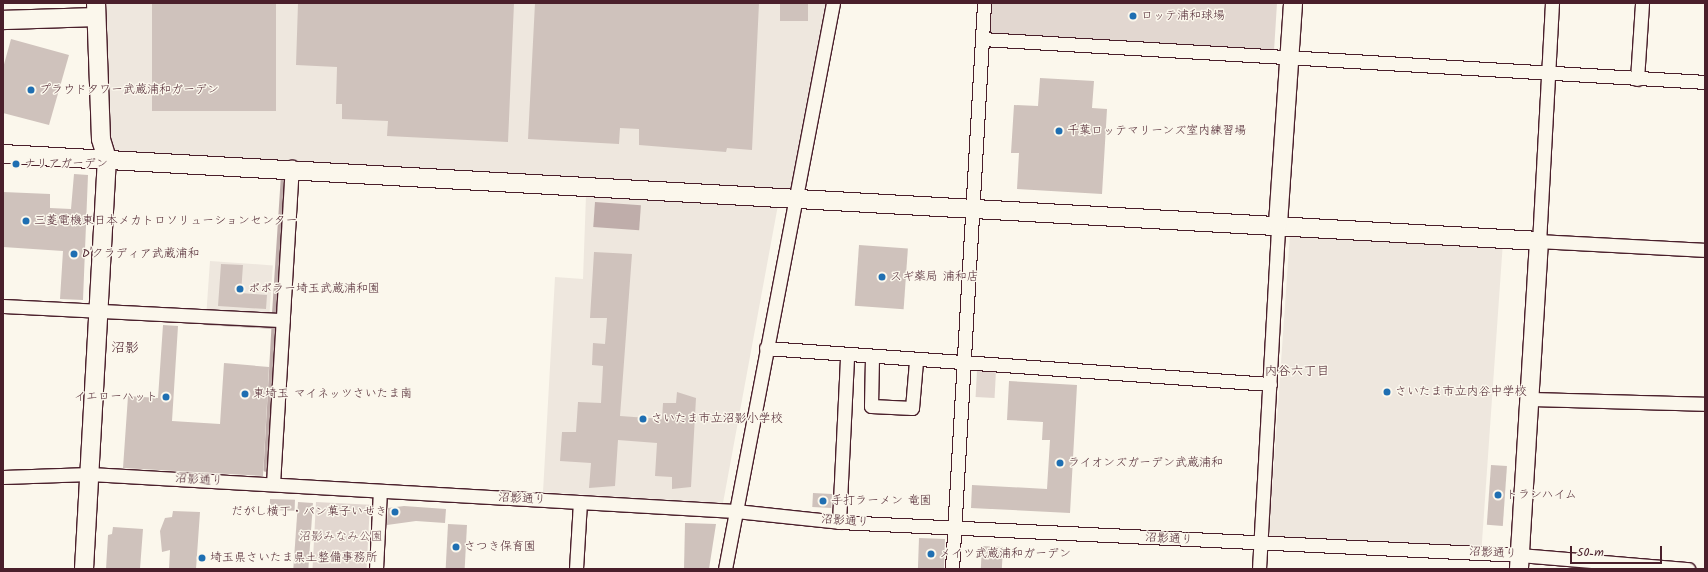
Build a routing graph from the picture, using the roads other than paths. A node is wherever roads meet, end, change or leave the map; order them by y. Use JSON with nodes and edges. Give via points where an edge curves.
{"nodes":[{"id":1,"x":833,"y":3,"type":"edge"},
{"id":2,"x":984,"y":3,"type":"edge"},
{"id":3,"x":1293,"y":3,"type":"edge"},
{"id":4,"x":1552,"y":3,"type":"edge"},
{"id":5,"x":1642,"y":3,"type":"edge"},
{"id":6,"x":96,"y":10,"type":"edge"},
{"id":7,"x":3,"y":20,"type":"edge"},
{"id":8,"x":982,"y":39,"type":"junction"},
{"id":9,"x":1290,"y":57,"type":"junction"},
{"id":10,"x":1548,"y":74,"type":"junction"},
{"id":11,"x":1637,"y":79,"type":"junction"},
{"id":12,"x":1705,"y":82,"type":"edge"},
{"id":13,"x":3,"y":154,"type":"edge"},
{"id":14,"x":107,"y":159,"type":"junction"},
{"id":15,"x":292,"y":168,"type":"junction"},
{"id":16,"x":795,"y":196,"type":"junction"},
{"id":17,"x":973,"y":206,"type":"junction"},
{"id":18,"x":1278,"y":224,"type":"junction"},
{"id":19,"x":1539,"y":241,"type":"junction"},
{"id":20,"x":1705,"y":250,"type":"edge"},
{"id":21,"x":3,"y":306,"type":"edge"},
{"id":22,"x":99,"y":310,"type":"junction"},
{"id":23,"x":283,"y":320,"type":"junction"},
{"id":24,"x":766,"y":348,"type":"junction"},
{"id":25,"x":847,"y":357,"type":"junction"},
{"id":26,"x":872,"y":358,"type":"junction"},
{"id":27,"x":916,"y":361,"type":"junction"},
{"id":28,"x":964,"y":364,"type":"junction"},
{"id":29,"x":1270,"y":384,"type":"junction"},
{"id":30,"x":1529,"y":399,"type":"junction"},
{"id":31,"x":1705,"y":404,"type":"edge"},
{"id":32,"x":90,"y":474,"type":"junction"},
{"id":33,"x":3,"y":477,"type":"edge"},
{"id":34,"x":273,"y":484,"type":"junction"},
{"id":35,"x":380,"y":491,"type":"junction"},
{"id":36,"x":580,"y":502,"type":"junction"},
{"id":37,"x":735,"y":511,"type":"junction"},
{"id":38,"x":839,"y":522,"type":"junction"},
{"id":39,"x":955,"y":528,"type":"junction"},
{"id":40,"x":1261,"y":544,"type":"junction"},
{"id":41,"x":1519,"y":562,"type":"edge"},
{"id":42,"x":84,"y":569,"type":"edge"},
{"id":43,"x":376,"y":569,"type":"edge"},
{"id":44,"x":576,"y":569,"type":"edge"},
{"id":45,"x":724,"y":569,"type":"edge"},
{"id":46,"x":952,"y":569,"type":"edge"},
{"id":47,"x":1259,"y":569,"type":"edge"},
{"id":48,"x":1688,"y":569,"type":"edge"}],
"edges":[{"from":1,"to":16,"type":"street"},
{"from":2,"to":8,"type":"street"},
{"from":3,"to":9,"type":"street"},
{"from":4,"to":10,"type":"street"},
{"from":5,"to":11,"type":"street"},
{"from":6,"to":7,"type":"street"},
{"from":6,"to":14,"type":"street","via":[[101,139]]},
{"from":8,"to":9,"type":"street"},
{"from":8,"to":17,"type":"street"},
{"from":9,"to":10,"type":"street"},
{"from":9,"to":18,"type":"street"},
{"from":10,"to":11,"type":"street"},
{"from":10,"to":19,"type":"street"},
{"from":11,"to":12,"type":"street"},
{"from":13,"to":14,"type":"street"},
{"from":14,"to":15,"type":"street"},
{"from":14,"to":22,"type":"street"},
{"from":15,"to":16,"type":"street"},
{"from":15,"to":23,"type":"street"},
{"from":16,"to":17,"type":"street"},
{"from":16,"to":24,"type":"street"},
{"from":17,"to":18,"type":"street"},
{"from":17,"to":28,"type":"street"},
{"from":18,"to":19,"type":"street"},
{"from":18,"to":29,"type":"street"},
{"from":19,"to":20,"type":"street"},
{"from":19,"to":30,"type":"street"},
{"from":21,"to":22,"type":"street"},
{"from":22,"to":23,"type":"street"},
{"from":22,"to":32,"type":"street"},
{"from":23,"to":34,"type":"street"},
{"from":24,"to":25,"type":"street"},
{"from":24,"to":37,"type":"street"},
{"from":25,"to":26,"type":"street"},
{"from":25,"to":38,"type":"street"},
{"from":26,"to":27,"type":"street"},
{"from":26,"to":27,"type":"street","via":[[871,406],[912,408]]},
{"from":27,"to":28,"type":"street"},
{"from":28,"to":29,"type":"street"},
{"from":28,"to":39,"type":"street"},
{"from":29,"to":40,"type":"street"},
{"from":30,"to":31,"type":"street"},
{"from":30,"to":41,"type":"street"},
{"from":32,"to":33,"type":"street","name":"沼影通り"},
{"from":32,"to":34,"type":"street","name":"沼影通り"},
{"from":32,"to":42,"type":"street"},
{"from":34,"to":35,"type":"street","name":"沼影通り"},
{"from":35,"to":36,"type":"street","name":"沼影通り"},
{"from":35,"to":43,"type":"street"},
{"from":36,"to":37,"type":"street","name":"沼影通り"},
{"from":36,"to":44,"type":"street"},
{"from":37,"to":38,"type":"street","name":"沼影通り"},
{"from":37,"to":45,"type":"street"},
{"from":38,"to":39,"type":"street","name":"沼影通り"},
{"from":39,"to":40,"type":"street","name":"沼影通り"},
{"from":39,"to":46,"type":"street"},
{"from":40,"to":41,"type":"street","name":"沼影通り"},
{"from":40,"to":47,"type":"street"},
{"from":41,"to":48,"type":"street","name":"沼影通り"}]}
